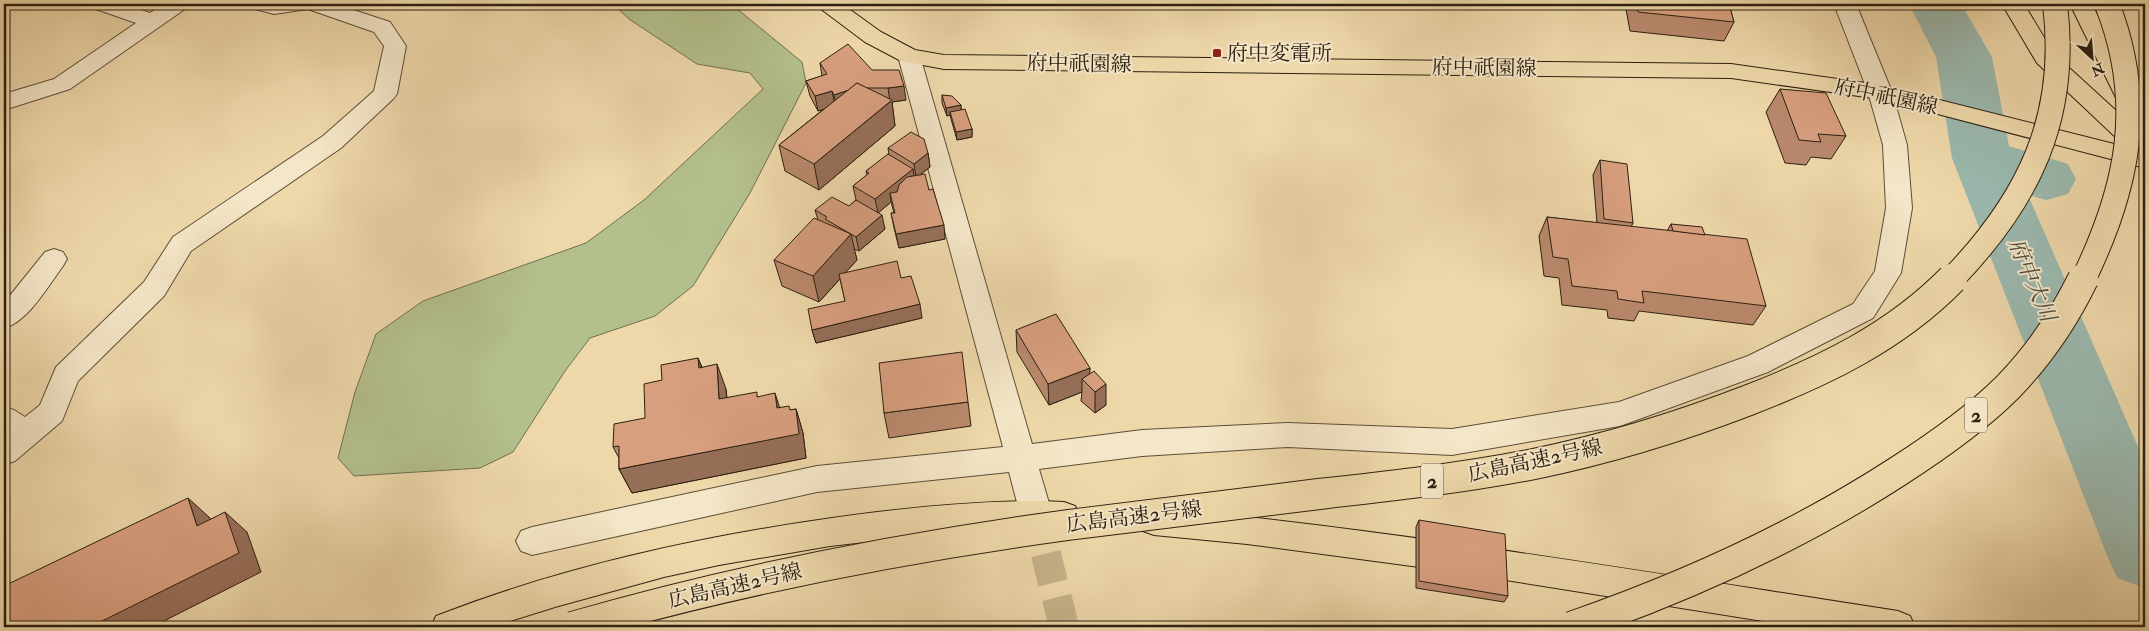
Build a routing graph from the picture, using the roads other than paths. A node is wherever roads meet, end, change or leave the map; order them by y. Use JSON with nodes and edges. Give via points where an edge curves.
{"nodes":[{"id":1,"x":104,"y":4,"type":"edge"},
{"id":2,"x":177,"y":4,"type":"edge"},
{"id":3,"x":263,"y":4,"type":"edge"},
{"id":4,"x":301,"y":4,"type":"edge"},
{"id":5,"x":316,"y":4,"type":"edge"},
{"id":6,"x":828,"y":4,"type":"edge"},
{"id":7,"x":1845,"y":4,"type":"edge"},
{"id":8,"x":2013,"y":4,"type":"edge"},
{"id":9,"x":2055,"y":4,"type":"edge"},
{"id":10,"x":2081,"y":4,"type":"edge"},
{"id":11,"x":2107,"y":4,"type":"edge"},
{"id":12,"x":152,"y":21,"type":"junction"},
{"id":13,"x":909,"y":56,"type":"junction"},
{"id":14,"x":1887,"y":94,"type":"junction"},
{"id":15,"x":4,"y":102,"type":"edge"},
{"id":16,"x":2145,"y":136,"type":"edge"},
{"id":17,"x":2145,"y":151,"type":"edge"},
{"id":18,"x":2145,"y":160,"type":"edge"},
{"id":19,"x":54,"y":259,"type":"dead end"},
{"id":20,"x":4,"y":318,"type":"edge"},
{"id":21,"x":11,"y":435,"type":"edge"},
{"id":22,"x":1022,"y":458,"type":"junction"},
{"id":23,"x":1035,"y":510,"type":"tunnel mouth"},
{"id":24,"x":532,"y":541,"type":"dead end"},
{"id":25,"x":448,"y":627,"type":"edge"},
{"id":26,"x":572,"y":627,"type":"edge"},
{"id":27,"x":1571,"y":627,"type":"edge"},
{"id":28,"x":1898,"y":627,"type":"edge"}],
"edges":[{"from":1,"to":12,"type":"street"},
{"from":2,"to":12,"type":"street"},
{"from":3,"to":4,"type":"street","via":[[274,8]]},
{"from":5,"to":21,"type":"street","via":[[382,27],[394,46],[385,94],[332,142],[182,244],[154,289],[66,375],[52,412]]},
{"from":6,"to":13,"type":"main road","name":"府中祇園線","via":[[873,37]]},
{"from":7,"to":14,"type":"street"},
{"from":8,"to":17,"type":"main road","via":[[2046,58]]},
{"from":9,"to":26,"type":"main road","name":"広島高速2号線","number":"2","bridge":true,"via":[[2059,60],[2054,104],[2041,149],[2019,196],[1987,241],[1921,308],[1883,336],[1791,384],[1648,436],[1563,458],[1471,475],[1137,515],[912,549],[690,595]]},
{"from":10,"to":16,"type":"main road"},
{"from":11,"to":27,"type":"main road","number":"2","bridge":true,"via":[[2120,44],[2125,81],[2128,122],[2125,163],[2095,256],[2068,306],[2033,359],[1988,406],[1870,491],[1800,531],[1722,569],[1636,606]]},
{"from":12,"to":15,"type":"street","via":[[62,84]]},
{"from":13,"to":14,"type":"main road","name":"府中祇園線","via":[[944,62],[1731,71]]},
{"from":13,"to":22,"type":"street"},
{"from":14,"to":18,"type":"main road","name":"府中祇園線"},
{"from":14,"to":22,"type":"street","via":[[1895,145],[1899,208],[1888,274],[1863,311],[1758,364],[1620,414],[1452,442],[1288,435],[1142,443]]},
{"from":19,"to":20,"type":"street","via":[[15,309]]},
{"from":22,"to":23,"type":"street"},
{"from":22,"to":24,"type":"street","via":[[818,479]]},
{"from":25,"to":28,"type":"main road","via":[[601,579],[716,551],[833,531],[942,519],[1049,515],[1247,530],[1449,557]]}]}
